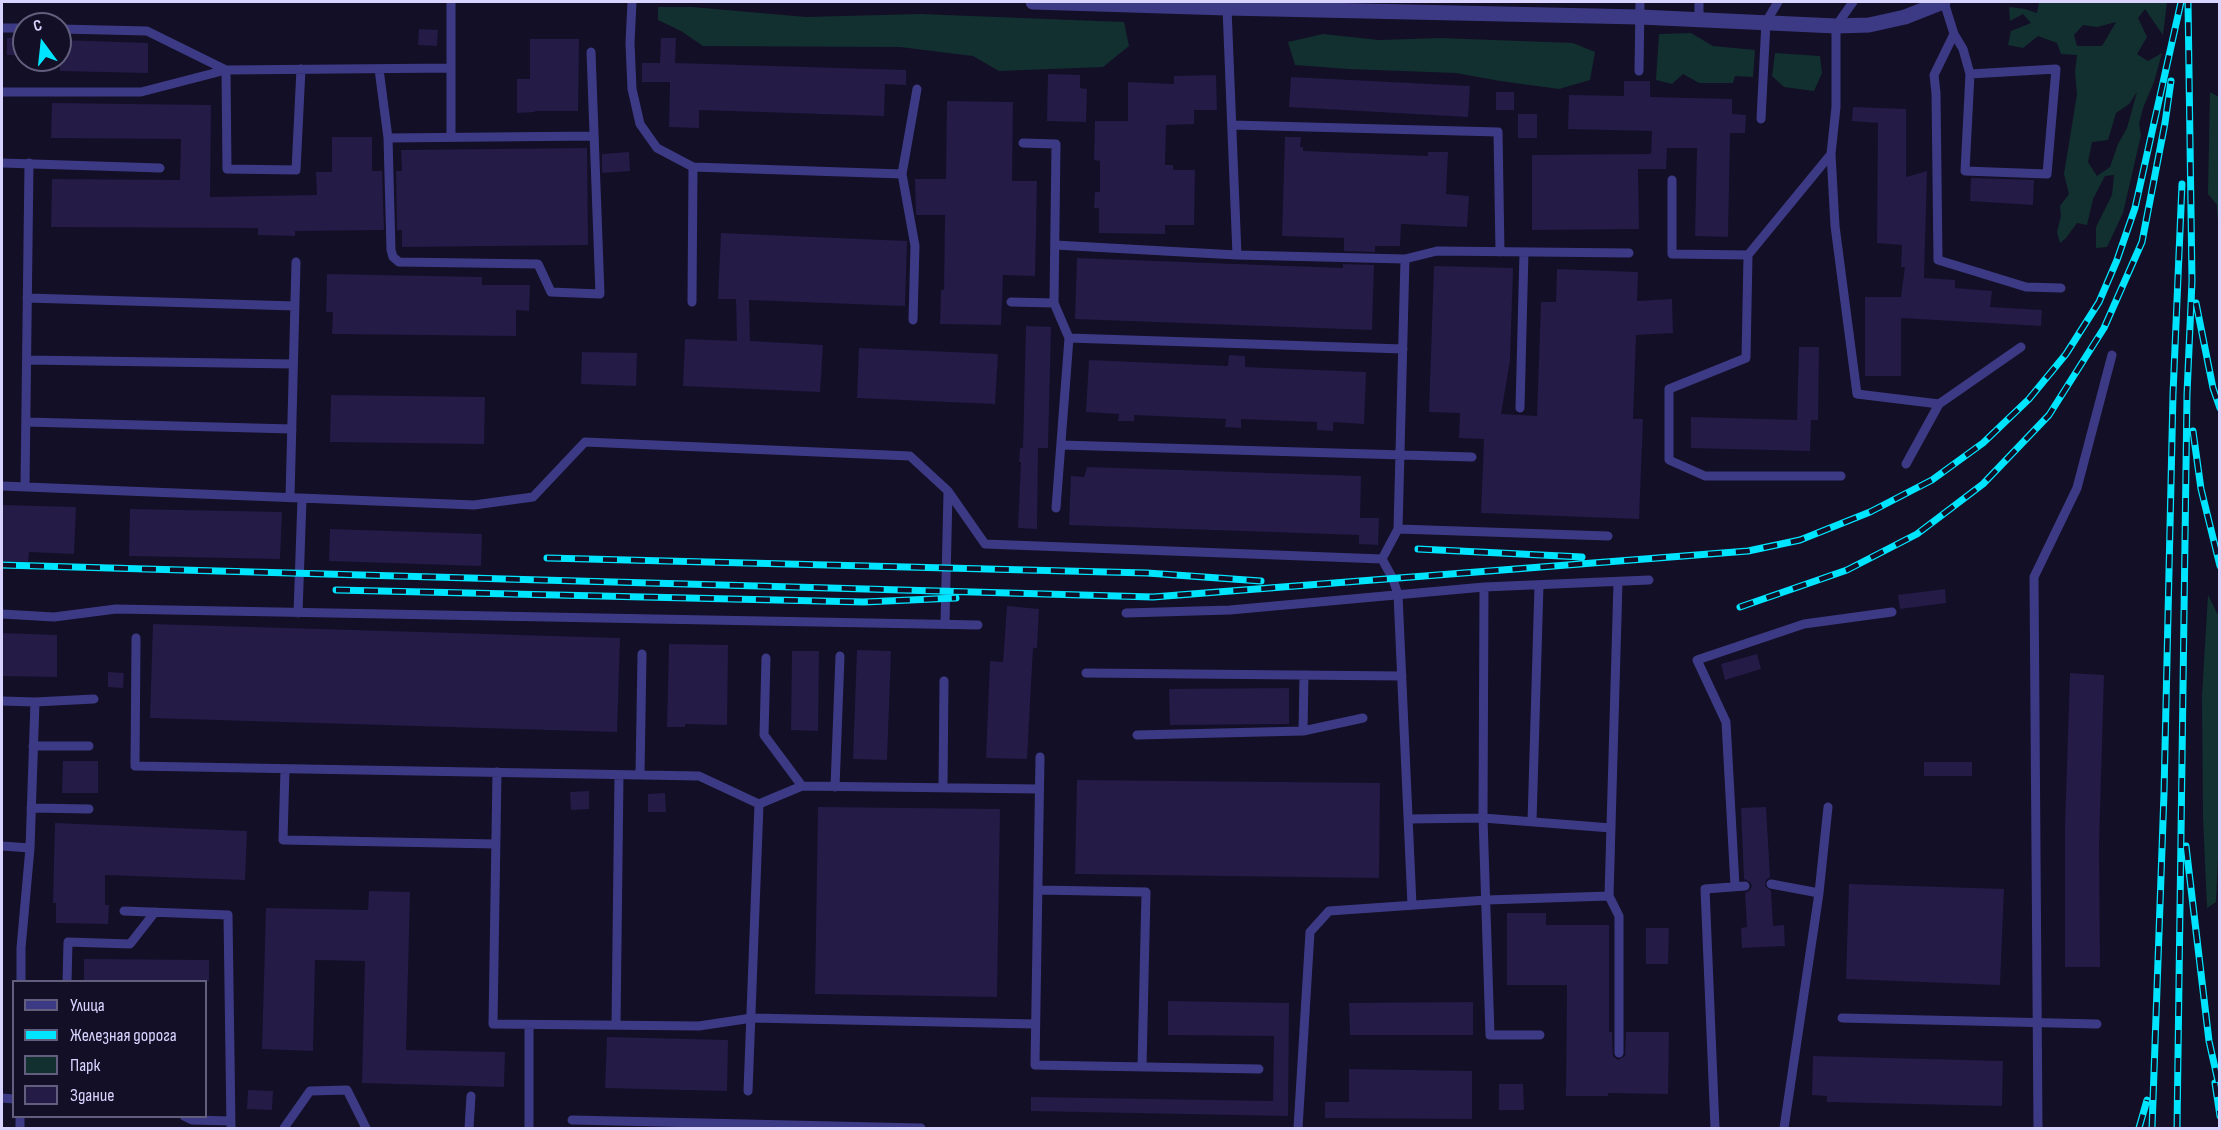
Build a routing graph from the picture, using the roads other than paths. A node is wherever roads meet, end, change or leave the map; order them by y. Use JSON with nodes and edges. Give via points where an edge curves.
{"nodes":[{"id":1,"x":451,"y":2,"type":"edge"},
{"id":2,"x":632,"y":2,"type":"edge"},
{"id":3,"x":1035,"y":2,"type":"edge"},
{"id":4,"x":1640,"y":2,"type":"edge"},
{"id":5,"x":1699,"y":2,"type":"edge"},
{"id":6,"x":1778,"y":2,"type":"edge"},
{"id":7,"x":1853,"y":2,"type":"edge"},
{"id":8,"x":1943,"y":2,"type":"edge"},
{"id":9,"x":1434,"y":7,"type":"edge"},
{"id":10,"x":1227,"y":8,"type":"junction"},
{"id":11,"x":1640,"y":17,"type":"junction"},
{"id":12,"x":1699,"y":20,"type":"junction"},
{"id":13,"x":1766,"y":22,"type":"junction"},
{"id":14,"x":1836,"y":26,"type":"junction"},
{"id":15,"x":72,"y":29,"type":"edge"},
{"id":16,"x":1954,"y":34,"type":"junction"},
{"id":17,"x":591,"y":52,"type":"dead end"},
{"id":18,"x":451,"y":68,"type":"junction"},
{"id":19,"x":301,"y":69,"type":"junction"},
{"id":20,"x":379,"y":69,"type":"junction"},
{"id":21,"x":226,"y":70,"type":"junction"},
{"id":22,"x":1639,"y":71,"type":"dead end"},
{"id":23,"x":1970,"y":74,"type":"junction"},
{"id":24,"x":917,"y":89,"type":"dead end"},
{"id":25,"x":2,"y":92,"type":"edge"},
{"id":26,"x":1761,"y":119,"type":"dead end"},
{"id":27,"x":1232,"y":125,"type":"junction"},
{"id":28,"x":594,"y":136,"type":"junction"},
{"id":29,"x":452,"y":137,"type":"junction"},
{"id":30,"x":388,"y":138,"type":"junction"},
{"id":31,"x":1023,"y":143,"type":"dead end"},
{"id":32,"x":1831,"y":154,"type":"junction"},
{"id":33,"x":2,"y":163,"type":"edge"},
{"id":34,"x":29,"y":163,"type":"junction"},
{"id":35,"x":693,"y":167,"type":"junction"},
{"id":36,"x":160,"y":168,"type":"dead end"},
{"id":37,"x":902,"y":174,"type":"junction"},
{"id":38,"x":1672,"y":180,"type":"dead end"},
{"id":39,"x":1055,"y":245,"type":"junction"},
{"id":40,"x":1500,"y":252,"type":"junction"},
{"id":41,"x":1524,"y":252,"type":"junction"},
{"id":42,"x":1629,"y":254,"type":"dead end"},
{"id":43,"x":1237,"y":255,"type":"junction"},
{"id":44,"x":1748,"y":255,"type":"junction"},
{"id":45,"x":1406,"y":259,"type":"junction"},
{"id":46,"x":296,"y":262,"type":"dead end"},
{"id":47,"x":2061,"y":288,"type":"dead end"},
{"id":48,"x":27,"y":298,"type":"junction"},
{"id":49,"x":692,"y":302,"type":"dead end"},
{"id":50,"x":1011,"y":302,"type":"dead end"},
{"id":51,"x":1054,"y":303,"type":"junction"},
{"id":52,"x":295,"y":306,"type":"junction"},
{"id":53,"x":913,"y":320,"type":"dead end"},
{"id":54,"x":1069,"y":338,"type":"junction"},
{"id":55,"x":2021,"y":347,"type":"dead end"},
{"id":56,"x":1403,"y":350,"type":"junction"},
{"id":57,"x":2112,"y":355,"type":"dead end"},
{"id":58,"x":27,"y":360,"type":"junction"},
{"id":59,"x":293,"y":364,"type":"junction"},
{"id":60,"x":1939,"y":404,"type":"junction"},
{"id":61,"x":1520,"y":408,"type":"dead end"},
{"id":62,"x":26,"y":422,"type":"junction"},
{"id":63,"x":292,"y":429,"type":"junction"},
{"id":64,"x":1061,"y":445,"type":"junction"},
{"id":65,"x":1400,"y":455,"type":"junction"},
{"id":66,"x":1472,"y":457,"type":"dead end"},
{"id":67,"x":1906,"y":464,"type":"dead end"},
{"id":68,"x":1841,"y":476,"type":"dead end"},
{"id":69,"x":2,"y":486,"type":"edge"},
{"id":70,"x":25,"y":487,"type":"junction"},
{"id":71,"x":948,"y":491,"type":"junction"},
{"id":72,"x":290,"y":498,"type":"junction"},
{"id":73,"x":302,"y":499,"type":"junction"},
{"id":74,"x":1056,"y":508,"type":"dead end"},
{"id":75,"x":1398,"y":529,"type":"junction"},
{"id":76,"x":1608,"y":536,"type":"dead end"},
{"id":77,"x":1382,"y":559,"type":"junction"},
{"id":78,"x":1649,"y":580,"type":"dead end"},
{"id":79,"x":1617,"y":582,"type":"junction"},
{"id":80,"x":1539,"y":585,"type":"junction"},
{"id":81,"x":1484,"y":587,"type":"junction"},
{"id":82,"x":1398,"y":595,"type":"junction"},
{"id":83,"x":1892,"y":612,"type":"dead end"},
{"id":84,"x":298,"y":613,"type":"junction"},
{"id":85,"x":1126,"y":613,"type":"dead end"},
{"id":86,"x":2,"y":614,"type":"edge"},
{"id":87,"x":945,"y":624,"type":"junction"},
{"id":88,"x":978,"y":625,"type":"dead end"},
{"id":89,"x":136,"y":638,"type":"dead end"},
{"id":90,"x":642,"y":654,"type":"dead end"},
{"id":91,"x":840,"y":656,"type":"dead end"},
{"id":92,"x":766,"y":658,"type":"dead end"},
{"id":93,"x":1086,"y":673,"type":"dead end"},
{"id":94,"x":1304,"y":675,"type":"junction"},
{"id":95,"x":1402,"y":676,"type":"junction"},
{"id":96,"x":944,"y":681,"type":"dead end"},
{"id":97,"x":94,"y":699,"type":"dead end"},
{"id":98,"x":2,"y":701,"type":"edge"},
{"id":99,"x":35,"y":702,"type":"junction"},
{"id":100,"x":1363,"y":718,"type":"dead end"},
{"id":101,"x":1303,"y":731,"type":"junction"},
{"id":102,"x":1137,"y":735,"type":"dead end"},
{"id":103,"x":33,"y":746,"type":"junction"},
{"id":104,"x":89,"y":746,"type":"dead end"},
{"id":105,"x":1040,"y":757,"type":"dead end"},
{"id":106,"x":285,"y":769,"type":"junction"},
{"id":107,"x":497,"y":772,"type":"junction"},
{"id":108,"x":619,"y":775,"type":"junction"},
{"id":109,"x":640,"y":775,"type":"junction"},
{"id":110,"x":802,"y":786,"type":"junction"},
{"id":111,"x":835,"y":787,"type":"junction"},
{"id":112,"x":943,"y":788,"type":"junction"},
{"id":113,"x":1039,"y":789,"type":"junction"},
{"id":114,"x":759,"y":804,"type":"junction"},
{"id":115,"x":1828,"y":807,"type":"dead end"},
{"id":116,"x":31,"y":808,"type":"junction"},
{"id":117,"x":90,"y":809,"type":"dead end"},
{"id":118,"x":1483,"y":818,"type":"junction"},
{"id":119,"x":1408,"y":819,"type":"junction"},
{"id":120,"x":1532,"y":822,"type":"junction"},
{"id":121,"x":1611,"y":828,"type":"junction"},
{"id":122,"x":496,"y":844,"type":"junction"},
{"id":123,"x":2,"y":846,"type":"edge"},
{"id":124,"x":30,"y":848,"type":"junction"},
{"id":125,"x":1771,"y":884,"type":"dead end"},
{"id":126,"x":1038,"y":891,"type":"junction"},
{"id":127,"x":1819,"y":893,"type":"junction"},
{"id":128,"x":1609,"y":896,"type":"junction"},
{"id":129,"x":1487,"y":900,"type":"junction"},
{"id":130,"x":1412,"y":905,"type":"junction"},
{"id":131,"x":124,"y":911,"type":"dead end"},
{"id":132,"x":155,"y":912,"type":"junction"},
{"id":133,"x":21,"y":980,"type":"edge"},
{"id":134,"x":67,"y":980,"type":"edge"},
{"id":135,"x":752,"y":1018,"type":"junction"},
{"id":136,"x":1842,"y":1018,"type":"dead end"},
{"id":137,"x":2038,"y":1023,"type":"junction"},
{"id":138,"x":2097,"y":1023,"type":"dead end"},
{"id":139,"x":1035,"y":1024,"type":"junction"},
{"id":140,"x":529,"y":1025,"type":"junction"},
{"id":141,"x":616,"y":1025,"type":"junction"},
{"id":142,"x":1540,"y":1035,"type":"dead end"},
{"id":143,"x":1619,"y":1053,"type":"dead end"},
{"id":144,"x":1142,"y":1067,"type":"junction"},
{"id":145,"x":1259,"y":1069,"type":"dead end"},
{"id":146,"x":748,"y":1091,"type":"dead end"},
{"id":147,"x":471,"y":1096,"type":"dead end"},
{"id":148,"x":188,"y":1118,"type":"edge"},
{"id":149,"x":572,"y":1120,"type":"dead end"},
{"id":150,"x":231,"y":1125,"type":"edge"},
{"id":151,"x":688,"y":1126,"type":"edge"},
{"id":152,"x":284,"y":1128,"type":"edge"},
{"id":153,"x":366,"y":1128,"type":"edge"},
{"id":154,"x":469,"y":1128,"type":"edge"},
{"id":155,"x":529,"y":1128,"type":"edge"},
{"id":156,"x":921,"y":1128,"type":"edge"},
{"id":157,"x":1298,"y":1128,"type":"edge"},
{"id":158,"x":1715,"y":1128,"type":"edge"},
{"id":159,"x":1784,"y":1128,"type":"edge"},
{"id":160,"x":2038,"y":1128,"type":"edge"}],
"edges":[{"from":1,"to":18,"type":"lane"},
{"from":2,"to":35,"type":"lane","via":[[632,89],[640,124],[657,148]]},
{"from":3,"to":10,"type":"street"},
{"from":4,"to":11,"type":"lane"},
{"from":5,"to":12,"type":"lane"},
{"from":6,"to":13,"type":"lane"},
{"from":7,"to":14,"type":"lane"},
{"from":8,"to":14,"type":"street","via":[[1905,17],[1869,25]]},
{"from":8,"to":16,"type":"lane"},
{"from":9,"to":10,"type":"street"},
{"from":9,"to":11,"type":"street"},
{"from":10,"to":27,"type":"lane"},
{"from":11,"to":12,"type":"street"},
{"from":11,"to":22,"type":"lane"},
{"from":12,"to":13,"type":"street"},
{"from":13,"to":14,"type":"street"},
{"from":13,"to":26,"type":"lane"},
{"from":14,"to":32,"type":"lane","via":[[1836,107]]},
{"from":15,"to":21,"type":"lane","via":[[147,31]]},
{"from":16,"to":23,"type":"lane"},
{"from":16,"to":47,"type":"lane","via":[[1934,75],[1938,260],[2026,287]]},
{"from":17,"to":28,"type":"lane"},
{"from":18,"to":20,"type":"lane"},
{"from":18,"to":29,"type":"lane"},
{"from":19,"to":20,"type":"lane"},
{"from":19,"to":21,"type":"lane"},
{"from":19,"to":21,"type":"lane","via":[[296,170],[227,169]]},
{"from":20,"to":30,"type":"lane"},
{"from":21,"to":25,"type":"lane","via":[[141,92]]},
{"from":23,"to":23,"type":"lane","via":[[1965,171],[2047,174],[2056,69]]},
{"from":24,"to":37,"type":"lane"},
{"from":27,"to":40,"type":"lane","via":[[1498,132]]},
{"from":27,"to":43,"type":"lane"},
{"from":28,"to":29,"type":"lane"},
{"from":28,"to":30,"type":"lane","via":[[600,294],[551,292],[538,264],[399,262],[391,250]]},
{"from":29,"to":30,"type":"lane"},
{"from":31,"to":39,"type":"lane","via":[[1056,144]]},
{"from":32,"to":44,"type":"lane"},
{"from":32,"to":60,"type":"lane","via":[[1835,226],[1857,394]]},
{"from":33,"to":34,"type":"lane"},
{"from":34,"to":36,"type":"lane"},
{"from":34,"to":48,"type":"lane"},
{"from":35,"to":37,"type":"lane"},
{"from":35,"to":49,"type":"lane"},
{"from":37,"to":53,"type":"lane","via":[[915,246]]},
{"from":38,"to":44,"type":"lane","via":[[1672,254]]},
{"from":39,"to":43,"type":"lane"},
{"from":39,"to":51,"type":"lane"},
{"from":40,"to":41,"type":"lane"},
{"from":40,"to":45,"type":"lane","via":[[1437,251]]},
{"from":41,"to":42,"type":"lane"},
{"from":41,"to":61,"type":"lane"},
{"from":43,"to":45,"type":"lane"},
{"from":44,"to":68,"type":"lane","via":[[1746,358],[1669,389],[1669,460],[1705,476]]},
{"from":45,"to":56,"type":"lane"},
{"from":46,"to":52,"type":"lane"},
{"from":48,"to":52,"type":"lane"},
{"from":48,"to":58,"type":"lane"},
{"from":50,"to":51,"type":"lane"},
{"from":51,"to":54,"type":"lane"},
{"from":52,"to":59,"type":"lane"},
{"from":54,"to":56,"type":"lane"},
{"from":54,"to":64,"type":"lane"},
{"from":55,"to":60,"type":"lane"},
{"from":56,"to":65,"type":"lane"},
{"from":57,"to":137,"type":"lane","via":[[2076,488],[2034,577]]},
{"from":58,"to":59,"type":"lane"},
{"from":58,"to":62,"type":"lane"},
{"from":59,"to":63,"type":"lane"},
{"from":60,"to":67,"type":"lane"},
{"from":62,"to":63,"type":"lane"},
{"from":62,"to":70,"type":"lane"},
{"from":63,"to":72,"type":"lane"},
{"from":64,"to":65,"type":"lane"},
{"from":64,"to":74,"type":"lane"},
{"from":65,"to":66,"type":"lane"},
{"from":65,"to":75,"type":"lane"},
{"from":69,"to":70,"type":"lane"},
{"from":70,"to":72,"type":"lane"},
{"from":71,"to":73,"type":"lane","via":[[910,456],[585,442],[533,497],[474,505]]},
{"from":71,"to":77,"type":"lane","via":[[985,544]]},
{"from":71,"to":87,"type":"lane"},
{"from":72,"to":73,"type":"lane"},
{"from":73,"to":84,"type":"lane"},
{"from":75,"to":76,"type":"lane"},
{"from":75,"to":77,"type":"lane"},
{"from":77,"to":82,"type":"lane"},
{"from":78,"to":79,"type":"lane"},
{"from":79,"to":80,"type":"lane"},
{"from":79,"to":121,"type":"lane"},
{"from":80,"to":81,"type":"lane"},
{"from":80,"to":120,"type":"lane"},
{"from":81,"to":82,"type":"lane"},
{"from":81,"to":118,"type":"lane"},
{"from":82,"to":85,"type":"lane","via":[[1230,610]]},
{"from":82,"to":95,"type":"lane"},
{"from":83,"to":158,"type":"lane","via":[[1804,624],[1697,660],[1726,722],[1740,886],[1705,889]]},
{"from":84,"to":86,"type":"lane","via":[[116,609],[54,617]]},
{"from":84,"to":87,"type":"lane"},
{"from":87,"to":88,"type":"lane"},
{"from":89,"to":106,"type":"lane","via":[[135,766]]},
{"from":90,"to":109,"type":"lane"},
{"from":91,"to":111,"type":"lane"},
{"from":92,"to":110,"type":"lane","via":[[764,735]]},
{"from":93,"to":94,"type":"lane"},
{"from":94,"to":95,"type":"lane"},
{"from":94,"to":101,"type":"lane"},
{"from":95,"to":119,"type":"lane"},
{"from":96,"to":112,"type":"lane"},
{"from":97,"to":99,"type":"lane"},
{"from":98,"to":99,"type":"lane"},
{"from":99,"to":103,"type":"lane"},
{"from":100,"to":101,"type":"lane"},
{"from":101,"to":102,"type":"lane"},
{"from":103,"to":104,"type":"lane"},
{"from":103,"to":116,"type":"lane"},
{"from":105,"to":113,"type":"lane"},
{"from":106,"to":107,"type":"lane"},
{"from":106,"to":122,"type":"lane","via":[[283,840]]},
{"from":107,"to":108,"type":"lane"},
{"from":107,"to":122,"type":"lane"},
{"from":108,"to":109,"type":"lane"},
{"from":108,"to":141,"type":"lane"},
{"from":109,"to":114,"type":"lane","via":[[699,776]]},
{"from":110,"to":111,"type":"lane"},
{"from":110,"to":114,"type":"lane"},
{"from":111,"to":112,"type":"lane"},
{"from":112,"to":113,"type":"lane"},
{"from":113,"to":126,"type":"lane"},
{"from":114,"to":135,"type":"lane"},
{"from":115,"to":127,"type":"lane"},
{"from":116,"to":117,"type":"lane"},
{"from":116,"to":124,"type":"lane"},
{"from":118,"to":119,"type":"lane"},
{"from":118,"to":120,"type":"lane"},
{"from":118,"to":129,"type":"lane"},
{"from":119,"to":130,"type":"lane"},
{"from":120,"to":121,"type":"lane"},
{"from":121,"to":128,"type":"lane"},
{"from":122,"to":140,"type":"lane","via":[[493,1024]]},
{"from":123,"to":124,"type":"lane"},
{"from":124,"to":133,"type":"lane"},
{"from":125,"to":127,"type":"lane"},
{"from":126,"to":139,"type":"lane"},
{"from":126,"to":144,"type":"lane","via":[[1146,891]]},
{"from":127,"to":159,"type":"lane"},
{"from":128,"to":129,"type":"lane"},
{"from":128,"to":143,"type":"lane","via":[[1619,916]]},
{"from":129,"to":130,"type":"lane"},
{"from":129,"to":142,"type":"lane","via":[[1490,1035]]},
{"from":130,"to":157,"type":"lane","via":[[1329,911],[1310,932]]},
{"from":131,"to":132,"type":"lane"},
{"from":132,"to":134,"type":"lane","via":[[130,944],[68,942]]},
{"from":132,"to":150,"type":"lane","via":[[228,915]]},
{"from":135,"to":139,"type":"lane"},
{"from":135,"to":141,"type":"lane","via":[[699,1026]]},
{"from":135,"to":146,"type":"lane"},
{"from":136,"to":137,"type":"lane"},
{"from":137,"to":138,"type":"lane"},
{"from":137,"to":160,"type":"lane"},
{"from":139,"to":144,"type":"lane","via":[[1035,1065]]},
{"from":140,"to":141,"type":"lane"},
{"from":140,"to":155,"type":"lane"},
{"from":144,"to":145,"type":"lane"},
{"from":147,"to":154,"type":"lane"},
{"from":148,"to":150,"type":"lane"},
{"from":149,"to":151,"type":"lane"},
{"from":151,"to":156,"type":"lane"},
{"from":152,"to":153,"type":"lane","via":[[310,1090],[346,1090]]}]}
